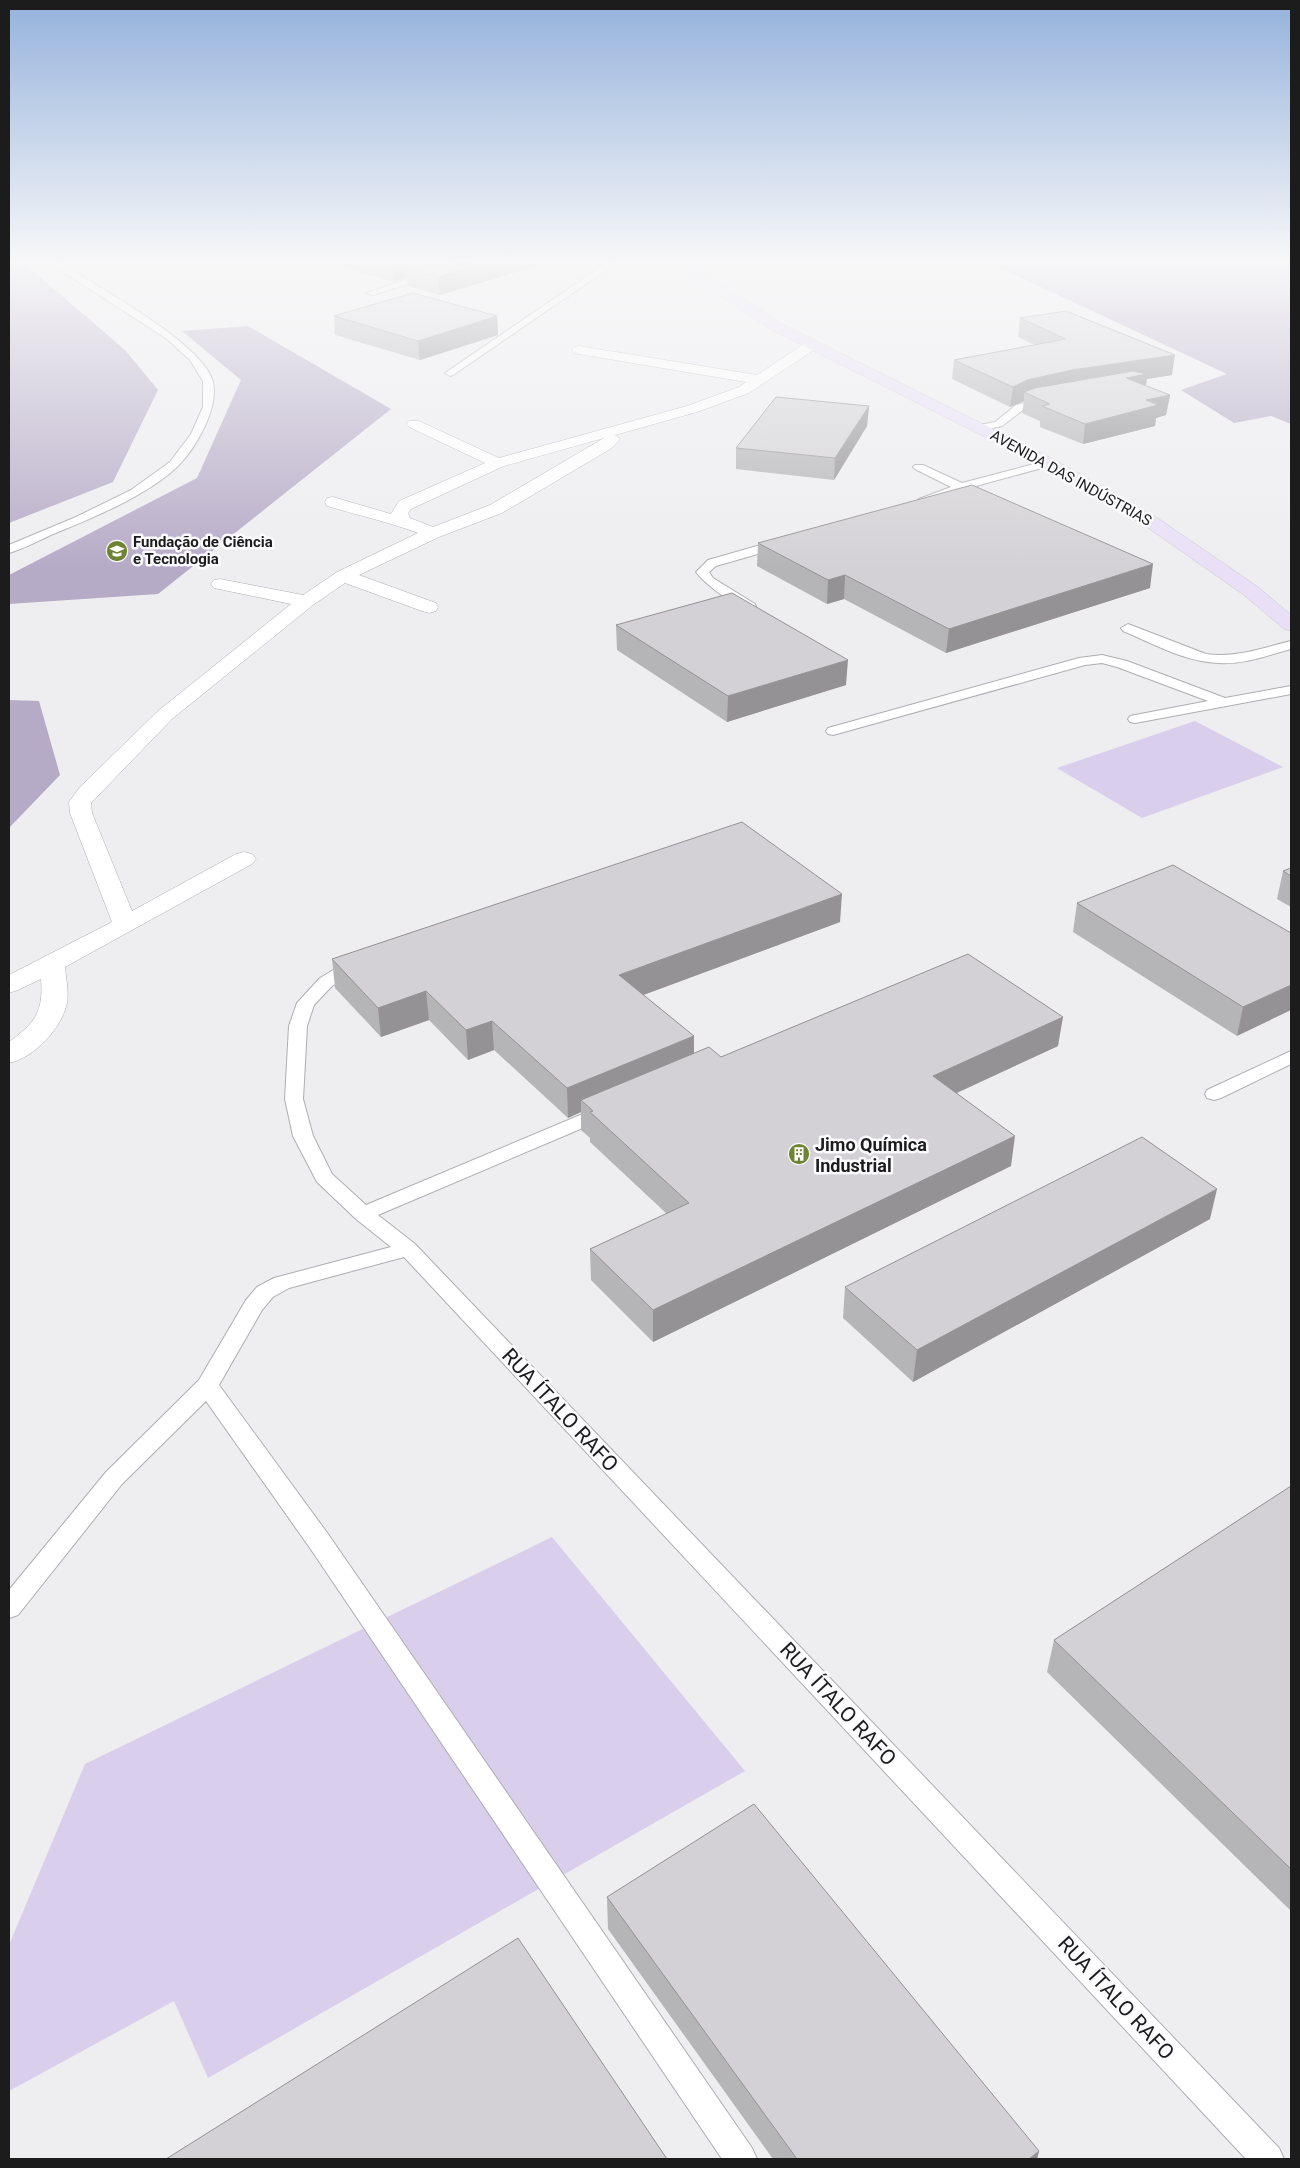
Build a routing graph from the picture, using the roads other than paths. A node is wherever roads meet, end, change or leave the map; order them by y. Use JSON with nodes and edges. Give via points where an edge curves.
{"nodes":[{"id":1,"x":198,"y":365,"type":"edge"},
{"id":2,"x":462,"y":365,"type":"edge"},
{"id":3,"x":671,"y":365,"type":"edge"},
{"id":4,"x":782,"y":365,"type":"edge"},
{"id":5,"x":852,"y":365,"type":"edge"},
{"id":6,"x":450,"y":373,"type":"dead end"},
{"id":7,"x":760,"y":380,"type":"junction"},
{"id":8,"x":1054,"y":398,"type":"edge"},
{"id":9,"x":414,"y":424,"type":"dead end"},
{"id":10,"x":978,"y":428,"type":"junction"},
{"id":11,"x":622,"y":429,"type":"junction"},
{"id":12,"x":498,"y":463,"type":"junction"},
{"id":13,"x":1049,"y":463,"type":"junction"},
{"id":14,"x":919,"y":467,"type":"dead end"},
{"id":15,"x":961,"y":487,"type":"junction"},
{"id":16,"x":949,"y":491,"type":"junction"},
{"id":17,"x":971,"y":497,"type":"edge"},
{"id":18,"x":333,"y":502,"type":"dead end"},
{"id":19,"x":908,"y":507,"type":"edge"},
{"id":20,"x":403,"y":521,"type":"junction"},
{"id":21,"x":433,"y":533,"type":"junction"},
{"id":22,"x":797,"y":539,"type":"edge"},
{"id":23,"x":9,"y":548,"type":"edge"},
{"id":24,"x":343,"y":576,"type":"junction"},
{"id":25,"x":220,"y":584,"type":"dead end"},
{"id":26,"x":306,"y":600,"type":"junction"},
{"id":27,"x":429,"y":607,"type":"dead end"},
{"id":28,"x":759,"y":613,"type":"edge"},
{"id":29,"x":1291,"y":625,"type":"edge"},
{"id":30,"x":1128,"y":628,"type":"dead end"},
{"id":31,"x":1291,"y":645,"type":"edge"},
{"id":32,"x":1291,"y":690,"type":"edge"},
{"id":33,"x":1222,"y":702,"type":"junction"},
{"id":34,"x":1134,"y":719,"type":"dead end"},
{"id":35,"x":833,"y":730,"type":"dead end"},
{"id":36,"x":244,"y":859,"type":"dead end"},
{"id":37,"x":125,"y":925,"type":"junction"},
{"id":38,"x":375,"y":956,"type":"edge"},
{"id":39,"x":52,"y":964,"type":"junction"},
{"id":40,"x":9,"y":985,"type":"edge"},
{"id":41,"x":9,"y":1055,"type":"edge"},
{"id":42,"x":1291,"y":1057,"type":"edge"},
{"id":43,"x":1214,"y":1094,"type":"dead end"},
{"id":44,"x":617,"y":1106,"type":"edge"},
{"id":45,"x":363,"y":1214,"type":"junction"},
{"id":46,"x":408,"y":1249,"type":"junction"},
{"id":47,"x":207,"y":1386,"type":"junction"},
{"id":48,"x":9,"y":1608,"type":"edge"},
{"id":49,"x":741,"y":2159,"type":"edge"},
{"id":50,"x":1268,"y":2159,"type":"edge"}],
"edges":[{"from":1,"to":23,"type":"lane","via":[[208,381],[208,407],[196,434],[174,464],[127,496]]},
{"from":2,"to":6,"type":"lane"},
{"from":3,"to":7,"type":"street"},
{"from":4,"to":7,"type":"street"},
{"from":5,"to":10,"type":"main road","name":"AVENIDA DAS INDÚSTRIAS"},
{"from":7,"to":11,"type":"street","via":[[744,390],[692,409]]},
{"from":8,"to":10,"type":"lane","via":[[1020,407],[998,424]]},
{"from":9,"to":12,"type":"street"},
{"from":10,"to":13,"type":"main road","name":"AVENIDA DAS INDÚSTRIAS"},
{"from":11,"to":12,"type":"street"},
{"from":11,"to":21,"type":"street","via":[[606,445],[536,487],[496,509]]},
{"from":12,"to":20,"type":"street","via":[[405,505],[398,513]]},
{"from":13,"to":15,"type":"lane"},
{"from":13,"to":29,"type":"main road","name":"AVENIDA DAS INDÚSTRIAS","via":[[1150,521],[1250,591]]},
{"from":14,"to":15,"type":"lane"},
{"from":15,"to":16,"type":"lane"},
{"from":16,"to":17,"type":"lane"},
{"from":16,"to":19,"type":"lane"},
{"from":18,"to":20,"type":"street"},
{"from":20,"to":21,"type":"street"},
{"from":21,"to":24,"type":"street"},
{"from":22,"to":28,"type":"lane","via":[[712,563],[702,572],[709,581]]},
{"from":24,"to":26,"type":"street"},
{"from":24,"to":27,"type":"street"},
{"from":25,"to":26,"type":"street"},
{"from":26,"to":37,"type":"street","via":[[165,715],[80,802],[81,814]]},
{"from":30,"to":31,"type":"lane","via":[[1214,659],[1230,659]]},
{"from":32,"to":33,"type":"lane"},
{"from":33,"to":34,"type":"lane"},
{"from":33,"to":35,"type":"lane","via":[[1122,664],[1084,661]]},
{"from":36,"to":37,"type":"street"},
{"from":37,"to":39,"type":"street"},
{"from":38,"to":45,"type":"lane","via":[[326,982],[306,1003],[298,1026],[294,1099],[303,1136],[324,1177]]},
{"from":39,"to":40,"type":"street"},
{"from":39,"to":41,"type":"street","via":[[54,1002],[50,1016],[36,1034]]},
{"from":42,"to":43,"type":"lane"},
{"from":44,"to":45,"type":"lane"},
{"from":45,"to":46,"type":"lane"},
{"from":46,"to":47,"type":"lane","via":[[282,1283],[265,1292],[254,1305]]},
{"from":46,"to":50,"type":"lane","name":"RUA ÍTALO RAFO"},
{"from":47,"to":48,"type":"lane","via":[[114,1478]]},
{"from":47,"to":49,"type":"lane","via":[[319,1541]]}]}
